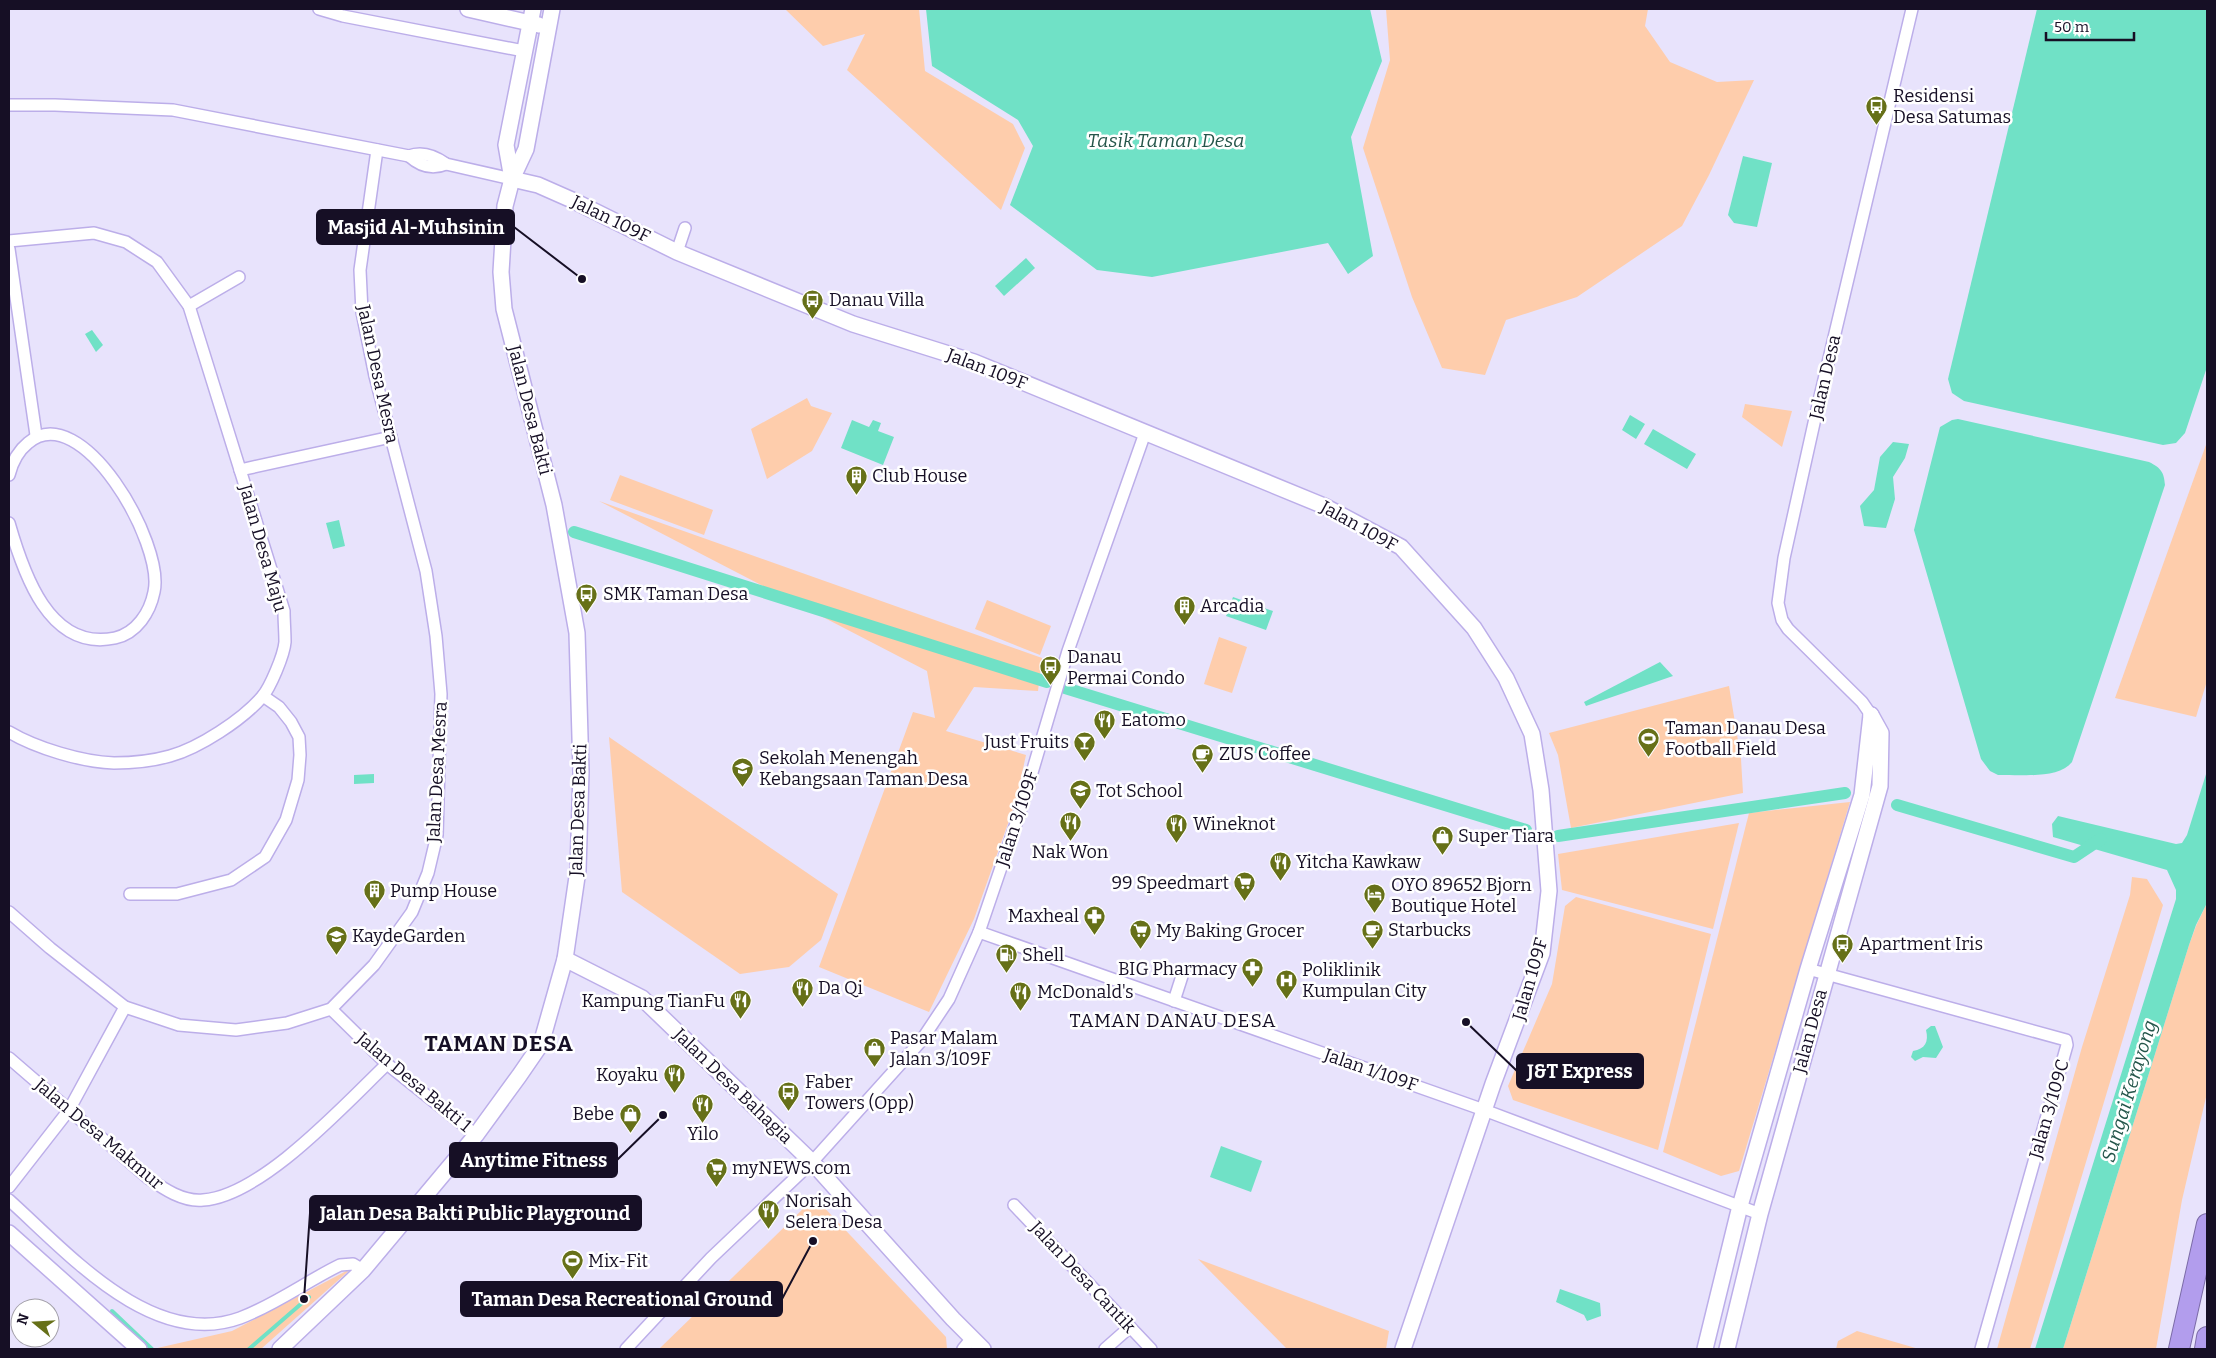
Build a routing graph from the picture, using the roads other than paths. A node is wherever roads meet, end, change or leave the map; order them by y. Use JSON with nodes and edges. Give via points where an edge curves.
{"nodes":[{"id":1,"x":319,"y":9,"type":"edge"},
{"id":2,"x":552,"y":9,"type":"edge"},
{"id":3,"x":1912,"y":9,"type":"edge"},
{"id":4,"x":481,"y":10,"type":"edge"},
{"id":5,"x":531,"y":16,"type":"edge"},
{"id":6,"x":548,"y":27,"type":"junction"},
{"id":7,"x":524,"y":51,"type":"junction"},
{"id":8,"x":9,"y":105,"type":"edge"},
{"id":9,"x":377,"y":150,"type":"junction"},
{"id":10,"x":512,"y":179,"type":"junction"},
{"id":11,"x":685,"y":228,"type":"dead end"},
{"id":12,"x":9,"y":241,"type":"edge"},
{"id":13,"x":9,"y":248,"type":"edge"},
{"id":14,"x":677,"y":252,"type":"junction"},
{"id":15,"x":239,"y":277,"type":"dead end"},
{"id":16,"x":189,"y":306,"type":"junction"},
{"id":17,"x":1145,"y":433,"type":"junction"},
{"id":18,"x":36,"y":435,"type":"junction"},
{"id":19,"x":391,"y":437,"type":"junction"},
{"id":20,"x":240,"y":470,"type":"junction"},
{"id":21,"x":9,"y":475,"type":"edge"},
{"id":22,"x":9,"y":523,"type":"edge"},
{"id":23,"x":263,"y":696,"type":"junction"},
{"id":24,"x":1871,"y":714,"type":"junction"},
{"id":25,"x":9,"y":732,"type":"edge"},
{"id":26,"x":130,"y":894,"type":"dead end"},
{"id":27,"x":9,"y":912,"type":"edge"},
{"id":28,"x":979,"y":932,"type":"junction"},
{"id":29,"x":565,"y":959,"type":"junction"},
{"id":30,"x":1808,"y":969,"type":"junction"},
{"id":31,"x":1826,"y":974,"type":"junction"},
{"id":32,"x":1182,"y":976,"type":"dead end"},
{"id":33,"x":1174,"y":1001,"type":"junction"},
{"id":34,"x":125,"y":1007,"type":"junction"},
{"id":35,"x":331,"y":1009,"type":"junction"},
{"id":36,"x":9,"y":1058,"type":"edge"},
{"id":37,"x":387,"y":1064,"type":"junction"},
{"id":38,"x":69,"y":1110,"type":"junction"},
{"id":39,"x":1484,"y":1110,"type":"junction"},
{"id":40,"x":476,"y":1135,"type":"junction"},
{"id":41,"x":812,"y":1162,"type":"junction"},
{"id":42,"x":9,"y":1187,"type":"edge"},
{"id":43,"x":9,"y":1200,"type":"edge"},
{"id":44,"x":1014,"y":1205,"type":"dead end"},
{"id":45,"x":1740,"y":1206,"type":"junction"},
{"id":46,"x":1760,"y":1214,"type":"junction"},
{"id":47,"x":2207,"y":1224,"type":"edge"},
{"id":48,"x":9,"y":1233,"type":"edge"},
{"id":49,"x":363,"y":1270,"type":"junction"},
{"id":50,"x":1130,"y":1326,"type":"junction"},
{"id":51,"x":2207,"y":1337,"type":"edge"},
{"id":52,"x":967,"y":1343,"type":"edge"},
{"id":53,"x":139,"y":1349,"type":"edge"},
{"id":54,"x":280,"y":1349,"type":"edge"},
{"id":55,"x":626,"y":1349,"type":"edge"},
{"id":56,"x":983,"y":1349,"type":"edge"},
{"id":57,"x":1104,"y":1349,"type":"edge"},
{"id":58,"x":1151,"y":1349,"type":"edge"},
{"id":59,"x":1403,"y":1349,"type":"edge"},
{"id":60,"x":1705,"y":1349,"type":"edge"},
{"id":61,"x":1727,"y":1349,"type":"edge"},
{"id":62,"x":1981,"y":1349,"type":"edge"},
{"id":63,"x":2179,"y":1349,"type":"edge"},
{"id":64,"x":2205,"y":1349,"type":"edge"}],
"edges":[{"from":1,"to":7,"type":"street"},
{"from":2,"to":6,"type":"street","name":"Jalan Desa Bakti"},
{"from":3,"to":24,"type":"street","name":"Jalan Desa","via":[[1818,405],[1784,558],[1778,602],[1782,620],[1788,628]]},
{"from":4,"to":5,"type":"street"},
{"from":5,"to":6,"type":"street"},
{"from":5,"to":7,"type":"street","name":"Jalan Desa Bakti"},
{"from":6,"to":10,"type":"street","name":"Jalan Desa Bakti","via":[[526,149]]},
{"from":7,"to":10,"type":"street","name":"Jalan Desa Bakti","via":[[506,145]]},
{"from":8,"to":9,"type":"street","via":[[172,110]]},
{"from":9,"to":10,"type":"street","via":[[409,156],[418,152],[446,164]]},
{"from":9,"to":19,"type":"street","name":"Jalan Desa Mesra","via":[[360,270],[362,312]]},
{"from":10,"to":14,"type":"street","name":"Jalan 109F","via":[[572,200]]},
{"from":10,"to":29,"type":"street","name":"Jalan Desa Bakti","via":[[501,240],[504,308],[554,505],[577,633],[581,772],[578,870]]},
{"from":11,"to":14,"type":"street"},
{"from":12,"to":16,"type":"street","name":"Jalan Desa Maju","via":[[94,233],[126,242],[158,262]]},
{"from":13,"to":18,"type":"street"},
{"from":14,"to":17,"type":"street","name":"Jalan 109F","via":[[853,324],[974,362]]},
{"from":15,"to":16,"type":"street"},
{"from":16,"to":20,"type":"street","name":"Jalan Desa Maju"},
{"from":17,"to":28,"type":"street","name":"Jalan 3/109F","via":[[1068,651],[1023,803]]},
{"from":17,"to":39,"type":"street","name":"Jalan 109F","via":[[1324,506],[1401,547],[1474,628],[1506,678],[1532,734],[1541,790],[1549,891],[1542,953]]},
{"from":18,"to":21,"type":"street","via":[[22,448]]},
{"from":18,"to":22,"type":"street","via":[[50,434],[68,439],[86,449],[119,486],[135,511],[154,565],[156,587],[151,606],[140,624],[121,637],[99,642],[75,634],[56,620],[38,600],[20,564]]},
{"from":19,"to":20,"type":"street"},
{"from":19,"to":35,"type":"street","name":"Jalan Desa Mesra","via":[[426,571],[436,636],[441,694],[437,835],[428,873],[412,912],[374,965]]},
{"from":20,"to":23,"type":"street","name":"Jalan Desa Maju","via":[[284,611],[285,643]]},
{"from":23,"to":25,"type":"street","name":"Jalan Desa Maju","via":[[240,718],[205,740],[171,756],[142,762],[112,763],[82,758],[24,741]]},
{"from":23,"to":26,"type":"street","via":[[280,708],[291,722],[299,737],[300,755],[298,780],[286,820],[265,857],[231,880],[176,894]]},
{"from":24,"to":30,"type":"street","name":"Jalan Desa","via":[[1862,795]]},
{"from":24,"to":31,"type":"street","name":"Jalan Desa","via":[[1881,733],[1880,786]]},
{"from":27,"to":34,"type":"street","name":"Jalan Desa Mesra"},
{"from":28,"to":33,"type":"street","name":"Jalan 1/109F"},
{"from":28,"to":41,"type":"street","name":"Jalan 3/109F","via":[[948,999],[921,1042]]},
{"from":29,"to":40,"type":"street","name":"Jalan Desa Bakti","via":[[541,1044]]},
{"from":29,"to":41,"type":"street","name":"Jalan Desa Bahagia","via":[[642,998]]},
{"from":30,"to":31,"type":"street","name":"Jalan 3/109C"},
{"from":30,"to":45,"type":"street","name":"Jalan Desa"},
{"from":31,"to":46,"type":"street","name":"Jalan Desa"},
{"from":31,"to":62,"type":"street","name":"Jalan 3/109C","via":[[2064,1038],[2067,1045]]},
{"from":32,"to":33,"type":"street"},
{"from":33,"to":39,"type":"street","name":"Jalan 1/109F"},
{"from":34,"to":35,"type":"street","name":"Jalan Desa Mesra","via":[[179,1025],[236,1030],[287,1023]]},
{"from":34,"to":38,"type":"street"},
{"from":35,"to":37,"type":"street","name":"Jalan Desa Bakti 1"},
{"from":36,"to":38,"type":"street","name":"Jalan Desa Makmur"},
{"from":37,"to":38,"type":"street","name":"Jalan Desa Makmur","via":[[308,1139],[266,1173],[237,1191],[218,1198],[202,1200],[169,1192]]},
{"from":37,"to":40,"type":"street","name":"Jalan Desa Bakti 1"},
{"from":38,"to":42,"type":"street"},
{"from":39,"to":45,"type":"street","name":"Jalan 1/109F"},
{"from":39,"to":59,"type":"street","name":"Jalan 109F"},
{"from":40,"to":49,"type":"street","name":"Jalan Desa Bakti"},
{"from":41,"to":52,"type":"street","name":"Jalan Desa Bahagia"},
{"from":41,"to":55,"type":"street","name":"Jalan 3/109F","via":[[711,1258]]},
{"from":43,"to":49,"type":"street","via":[[120,1296],[142,1308],[188,1324],[213,1324],[240,1318],[340,1265],[353,1264]]},
{"from":44,"to":50,"type":"street","name":"Jalan Desa Cantik"},
{"from":45,"to":46,"type":"street","name":"Jalan 1/109F"},
{"from":45,"to":60,"type":"street","name":"Jalan Desa"},
{"from":46,"to":61,"type":"street","name":"Jalan Desa"},
{"from":47,"to":63,"type":"highway"},
{"from":48,"to":53,"type":"street"},
{"from":49,"to":54,"type":"street","name":"Jalan Desa Bakti"},
{"from":50,"to":57,"type":"street"},
{"from":50,"to":58,"type":"street","name":"Jalan Desa Cantik"},
{"from":51,"to":64,"type":"highway"},
{"from":52,"to":56,"type":"street","name":"Jalan Desa Bahagia"}]}
